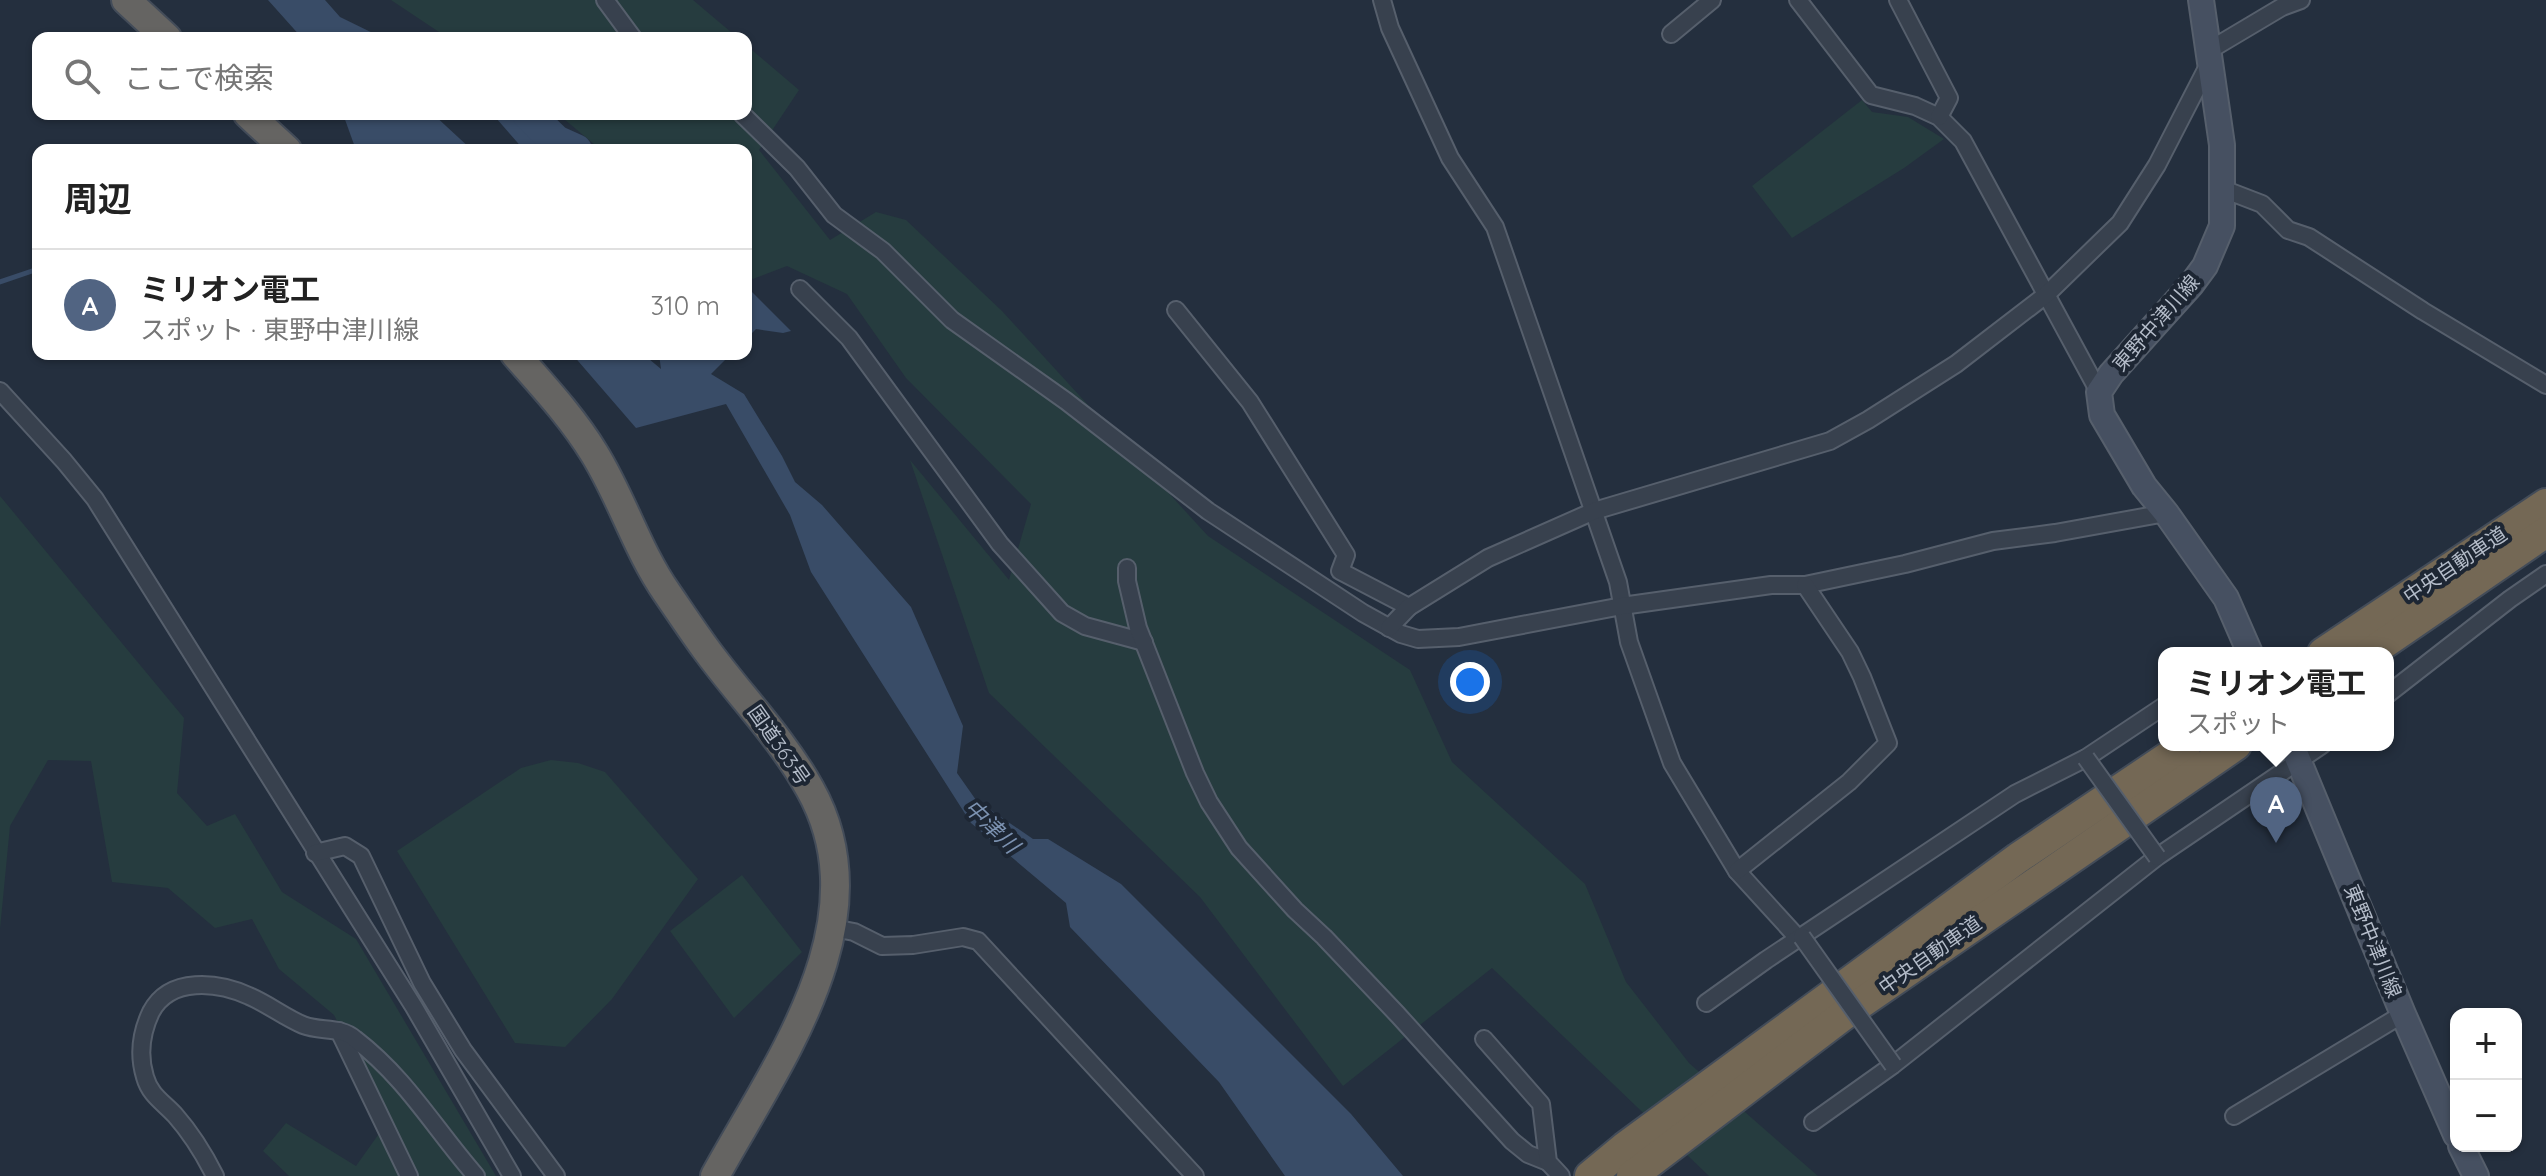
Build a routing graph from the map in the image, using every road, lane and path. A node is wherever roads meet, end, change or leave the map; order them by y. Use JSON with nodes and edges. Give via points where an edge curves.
{"nodes":[{"id":1,"x":126,"y":0,"type":"edge"},
{"id":2,"x":605,"y":0,"type":"edge"},
{"id":3,"x":1382,"y":0,"type":"edge"},
{"id":4,"x":1712,"y":0,"type":"edge"},
{"id":5,"x":1798,"y":0,"type":"edge"},
{"id":6,"x":1898,"y":0,"type":"edge"},
{"id":7,"x":2201,"y":0,"type":"edge"},
{"id":8,"x":2301,"y":0,"type":"edge"},
{"id":9,"x":161,"y":32,"type":"edge"},
{"id":10,"x":629,"y":32,"type":"edge"},
{"id":11,"x":1671,"y":34,"type":"dead end"},
{"id":12,"x":2208,"y":57,"type":"junction"},
{"id":13,"x":1939,"y":117,"type":"junction"},
{"id":14,"x":254,"y":120,"type":"edge"},
{"id":15,"x":748,"y":120,"type":"edge"},
{"id":16,"x":280,"y":144,"type":"edge"},
{"id":17,"x":2223,"y":189,"type":"junction"},
{"id":18,"x":800,"y":289,"type":"dead end"},
{"id":19,"x":2047,"y":294,"type":"junction"},
{"id":20,"x":1176,"y":310,"type":"dead end"},
{"id":21,"x":520,"y":360,"type":"edge"},
{"id":22,"x":2546,"y":385,"type":"edge"},
{"id":23,"x":0,"y":391,"type":"edge"},
{"id":24,"x":2099,"y":392,"type":"junction"},
{"id":25,"x":2546,"y":504,"type":"edge"},
{"id":26,"x":1594,"y":511,"type":"junction"},
{"id":27,"x":2166,"y":513,"type":"junction"},
{"id":28,"x":2546,"y":532,"type":"edge"},
{"id":29,"x":1127,"y":568,"type":"dead end"},
{"id":30,"x":2546,"y":574,"type":"edge"},
{"id":31,"x":1805,"y":585,"type":"junction"},
{"id":32,"x":1622,"y":606,"type":"junction"},
{"id":33,"x":1409,"y":607,"type":"junction"},
{"id":34,"x":1389,"y":628,"type":"junction"},
{"id":35,"x":1144,"y":642,"type":"junction"},
{"id":36,"x":2243,"y":647,"type":"edge"},
{"id":37,"x":2332,"y":647,"type":"edge"},
{"id":38,"x":2379,"y":647,"type":"edge"},
{"id":39,"x":2394,"y":689,"type":"edge"},
{"id":40,"x":2158,"y":710,"type":"edge"},
{"id":41,"x":2177,"y":751,"type":"edge"},
{"id":42,"x":2227,"y":751,"type":"edge"},
{"id":43,"x":2296,"y":753,"type":"edge"},
{"id":44,"x":2086,"y":758,"type":"junction"},
{"id":45,"x":315,"y":853,"type":"junction"},
{"id":46,"x":2157,"y":857,"type":"junction"},
{"id":47,"x":1737,"y":871,"type":"junction"},
{"id":48,"x":833,"y":928,"type":"junction"},
{"id":49,"x":1800,"y":937,"type":"junction"},
{"id":50,"x":1706,"y":1003,"type":"dead end"},
{"id":51,"x":2403,"y":1014,"type":"junction"},
{"id":52,"x":339,"y":1031,"type":"junction"},
{"id":53,"x":1484,"y":1039,"type":"dead end"},
{"id":54,"x":1893,"y":1065,"type":"junction"},
{"id":55,"x":2234,"y":1116,"type":"dead end"},
{"id":56,"x":2450,"y":1121,"type":"edge"},
{"id":57,"x":1813,"y":1122,"type":"dead end"},
{"id":58,"x":2464,"y":1152,"type":"edge"},
{"id":59,"x":1548,"y":1162,"type":"junction"},
{"id":60,"x":1633,"y":1164,"type":"edge"},
{"id":61,"x":215,"y":1176,"type":"edge"},
{"id":62,"x":409,"y":1176,"type":"edge"},
{"id":63,"x":476,"y":1176,"type":"edge"},
{"id":64,"x":512,"y":1176,"type":"edge"},
{"id":65,"x":556,"y":1176,"type":"edge"},
{"id":66,"x":715,"y":1176,"type":"edge"},
{"id":67,"x":1195,"y":1176,"type":"edge"},
{"id":68,"x":1561,"y":1176,"type":"edge"},
{"id":69,"x":1590,"y":1176,"type":"edge"},
{"id":70,"x":2476,"y":1176,"type":"edge"}],
"edges":[{"from":1,"to":9,"type":"highway"},
{"from":2,"to":10,"type":"street"},
{"from":3,"to":26,"type":"street","via":[[1450,158],[1495,227]]},
{"from":4,"to":11,"type":"street"},
{"from":5,"to":13,"type":"street","via":[[1871,95]]},
{"from":6,"to":13,"type":"street","via":[[1949,98]]},
{"from":7,"to":12,"type":"main road","name":"東野中津川線"},
{"from":8,"to":12,"type":"street"},
{"from":12,"to":17,"type":"main road","name":"東野中津川線"},
{"from":12,"to":19,"type":"street","via":[[2157,165],[2120,223]]},
{"from":13,"to":19,"type":"street","via":[[1963,141]]},
{"from":14,"to":16,"type":"highway"},
{"from":15,"to":34,"type":"street","via":[[797,168],[834,215],[883,251],[952,320],[1208,511]]},
{"from":17,"to":22,"type":"street","via":[[2262,204],[2288,230],[2309,237]]},
{"from":17,"to":24,"type":"main road","name":"東野中津川線","via":[[2222,226],[2205,266]]},
{"from":18,"to":35,"type":"street","via":[[849,338],[1000,544],[1062,613],[1085,626]]},
{"from":19,"to":24,"type":"street"},
{"from":19,"to":26,"type":"street","via":[[1956,364],[1830,441]]},
{"from":20,"to":33,"type":"street","via":[[1250,402],[1346,555],[1340,571]]},
{"from":21,"to":48,"type":"highway","name":"国道363号","via":[[596,455],[658,580],[706,650],[782,743],[812,792],[831,844]]},
{"from":23,"to":45,"type":"street","via":[[95,499]]},
{"from":24,"to":27,"type":"main road","name":"東野中津川線","via":[[2102,415]]},
{"from":25,"to":37,"type":"highway","name":"中央自動車道"},
{"from":26,"to":32,"type":"street"},
{"from":26,"to":33,"type":"street","via":[[1488,558]]},
{"from":27,"to":31,"type":"street","via":[[1993,541]]},
{"from":27,"to":36,"type":"main road","name":"東野中津川線","via":[[2226,598]]},
{"from":28,"to":38,"type":"highway","name":"中央自動車道"},
{"from":29,"to":35,"type":"street"},
{"from":30,"to":39,"type":"street"},
{"from":31,"to":32,"type":"street"},
{"from":31,"to":47,"type":"street","via":[[1850,652],[1888,743],[1849,782]]},
{"from":32,"to":34,"type":"street","via":[[1459,637],[1418,639]]},
{"from":32,"to":47,"type":"street","via":[[1640,676],[1672,763]]},
{"from":33,"to":34,"type":"street"},
{"from":35,"to":59,"type":"street","via":[[1195,773],[1239,848],[1512,1141]]},
{"from":40,"to":44,"type":"street"},
{"from":41,"to":60,"type":"highway","name":"中央自動車道","via":[[2018,858]]},
{"from":42,"to":60,"type":"highway","name":"中央自動車道"},
{"from":43,"to":46,"type":"street"},
{"from":43,"to":51,"type":"main road","name":"東野中津川線"},
{"from":44,"to":46,"type":"street","bridge":true},
{"from":44,"to":49,"type":"street","via":[[2015,794]]},
{"from":45,"to":64,"type":"street","via":[[414,1007]]},
{"from":45,"to":65,"type":"street","via":[[345,846],[361,856],[422,983],[463,1050]]},
{"from":46,"to":54,"type":"street"},
{"from":47,"to":49,"type":"street"},
{"from":48,"to":66,"type":"highway","name":"国道363号","via":[[814,992]]},
{"from":48,"to":67,"type":"street","via":[[882,946],[963,937],[978,941]]},
{"from":49,"to":50,"type":"street"},
{"from":49,"to":54,"type":"street","bridge":true},
{"from":51,"to":55,"type":"street"},
{"from":51,"to":56,"type":"main road","name":"東野中津川線"},
{"from":52,"to":61,"type":"street","via":[[305,1026],[251,997],[217,987],[172,990],[155,1005],[140,1050],[145,1077]]},
{"from":52,"to":62,"type":"street"},
{"from":52,"to":63,"type":"street","via":[[355,1038],[399,1078]]},
{"from":53,"to":59,"type":"street","via":[[1541,1104]]},
{"from":54,"to":57,"type":"street"},
{"from":58,"to":70,"type":"main road"},
{"from":59,"to":68,"type":"street"},
{"from":60,"to":69,"type":"highway","name":"中央自動車道"}]}
